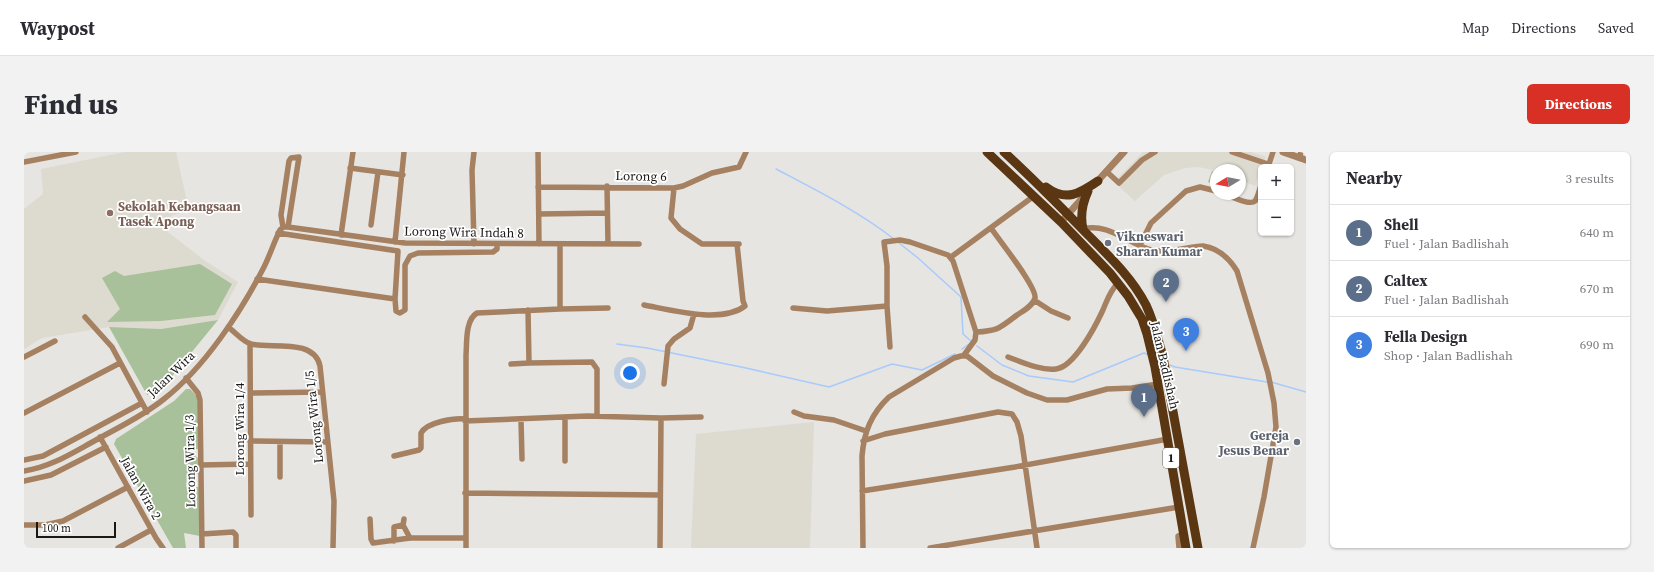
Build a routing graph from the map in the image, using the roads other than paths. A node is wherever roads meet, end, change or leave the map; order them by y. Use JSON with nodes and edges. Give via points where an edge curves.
{"nodes":[{"id":1,"x":76,"y":152,"type":"edge"},
{"id":2,"x":353,"y":152,"type":"edge"},
{"id":3,"x":404,"y":152,"type":"edge"},
{"id":4,"x":474,"y":152,"type":"edge"},
{"id":5,"x":538,"y":152,"type":"edge"},
{"id":6,"x":746,"y":152,"type":"edge"},
{"id":7,"x":987,"y":152,"type":"edge"},
{"id":8,"x":1004,"y":152,"type":"edge"},
{"id":9,"x":1124,"y":152,"type":"edge"},
{"id":10,"x":1155,"y":152,"type":"edge"},
{"id":11,"x":1232,"y":152,"type":"edge"},
{"id":12,"x":1272,"y":152,"type":"edge"},
{"id":13,"x":1283,"y":152,"type":"edge"},
{"id":14,"x":1302,"y":157,"type":"edge"},
{"id":15,"x":24,"y":162,"type":"edge"},
{"id":16,"x":1263,"y":164,"type":"edge"},
{"id":17,"x":1269,"y":164,"type":"edge"},
{"id":18,"x":350,"y":168,"type":"junction"},
{"id":19,"x":1106,"y":171,"type":"junction"},
{"id":20,"x":378,"y":172,"type":"junction"},
{"id":21,"x":1026,"y":173,"type":"junction"},
{"id":22,"x":403,"y":175,"type":"junction"},
{"id":23,"x":1098,"y":181,"type":"junction"},
{"id":24,"x":607,"y":186,"type":"junction"},
{"id":25,"x":538,"y":187,"type":"junction"},
{"id":26,"x":674,"y":188,"type":"junction"},
{"id":27,"x":1210,"y":189,"type":"edge"},
{"id":28,"x":1088,"y":191,"type":"junction"},
{"id":29,"x":1258,"y":194,"type":"edge"},
{"id":30,"x":1034,"y":196,"type":"junction"},
{"id":31,"x":1240,"y":200,"type":"edge"},
{"id":32,"x":607,"y":213,"type":"junction"},
{"id":33,"x":538,"y":214,"type":"junction"},
{"id":34,"x":1068,"y":214,"type":"junction"},
{"id":35,"x":1060,"y":222,"type":"junction"},
{"id":36,"x":371,"y":225,"type":"dead end"},
{"id":37,"x":286,"y":227,"type":"junction"},
{"id":38,"x":991,"y":228,"type":"junction"},
{"id":39,"x":1083,"y":229,"type":"junction"},
{"id":40,"x":278,"y":233,"type":"junction"},
{"id":41,"x":341,"y":235,"type":"junction"},
{"id":42,"x":397,"y":242,"type":"junction"},
{"id":43,"x":474,"y":244,"type":"junction"},
{"id":44,"x":497,"y":244,"type":"junction"},
{"id":45,"x":539,"y":244,"type":"junction"},
{"id":46,"x":560,"y":244,"type":"junction"},
{"id":47,"x":608,"y":244,"type":"junction"},
{"id":48,"x":639,"y":244,"type":"dead end"},
{"id":49,"x":1140,"y":245,"type":"junction"},
{"id":50,"x":398,"y":251,"type":"junction"},
{"id":51,"x":951,"y":257,"type":"junction"},
{"id":52,"x":257,"y":279,"type":"junction"},
{"id":53,"x":1118,"y":283,"type":"junction"},
{"id":54,"x":395,"y":299,"type":"junction"},
{"id":55,"x":1034,"y":300,"type":"junction"},
{"id":56,"x":644,"y":305,"type":"dead end"},
{"id":57,"x":887,"y":306,"type":"junction"},
{"id":58,"x":560,"y":308,"type":"junction"},
{"id":59,"x":608,"y":308,"type":"dead end"},
{"id":60,"x":793,"y":308,"type":"dead end"},
{"id":61,"x":528,"y":310,"type":"junction"},
{"id":62,"x":694,"y":314,"type":"junction"},
{"id":63,"x":85,"y":317,"type":"dead end"},
{"id":64,"x":1068,"y":318,"type":"dead end"},
{"id":65,"x":228,"y":327,"type":"junction"},
{"id":66,"x":976,"y":332,"type":"junction"},
{"id":67,"x":55,"y":341,"type":"dead end"},
{"id":68,"x":250,"y":344,"type":"junction"},
{"id":69,"x":890,"y":347,"type":"dead end"},
{"id":70,"x":964,"y":355,"type":"junction"},
{"id":71,"x":24,"y":356,"type":"edge"},
{"id":72,"x":1008,"y":357,"type":"dead end"},
{"id":73,"x":120,"y":363,"type":"junction"},
{"id":74,"x":511,"y":364,"type":"dead end"},
{"id":75,"x":529,"y":364,"type":"junction"},
{"id":76,"x":186,"y":378,"type":"junction"},
{"id":77,"x":664,"y":384,"type":"dead end"},
{"id":78,"x":1158,"y":384,"type":"junction"},
{"id":79,"x":322,"y":392,"type":"junction"},
{"id":80,"x":250,"y":393,"type":"junction"},
{"id":81,"x":142,"y":403,"type":"junction"},
{"id":82,"x":147,"y":412,"type":"junction"},
{"id":83,"x":794,"y":412,"type":"dead end"},
{"id":84,"x":24,"y":413,"type":"edge"},
{"id":85,"x":598,"y":416,"type":"junction"},
{"id":86,"x":701,"y":417,"type":"dead end"},
{"id":87,"x":565,"y":418,"type":"junction"},
{"id":88,"x":661,"y":418,"type":"junction"},
{"id":89,"x":465,"y":420,"type":"junction"},
{"id":90,"x":522,"y":420,"type":"junction"},
{"id":91,"x":866,"y":431,"type":"junction"},
{"id":92,"x":100,"y":438,"type":"junction"},
{"id":93,"x":1168,"y":440,"type":"junction"},
{"id":94,"x":250,"y":441,"type":"junction"},
{"id":95,"x":863,"y":441,"type":"junction"},
{"id":96,"x":280,"y":442,"type":"junction"},
{"id":97,"x":327,"y":442,"type":"junction"},
{"id":98,"x":106,"y":447,"type":"junction"},
{"id":99,"x":394,"y":456,"type":"dead end"},
{"id":100,"x":522,"y":459,"type":"dead end"},
{"id":101,"x":24,"y":460,"type":"edge"},
{"id":102,"x":566,"y":461,"type":"dead end"},
{"id":103,"x":250,"y":464,"type":"junction"},
{"id":104,"x":201,"y":465,"type":"junction"},
{"id":105,"x":1026,"y":465,"type":"junction"},
{"id":106,"x":24,"y":471,"type":"edge"},
{"id":107,"x":280,"y":476,"type":"dead end"},
{"id":108,"x":24,"y":481,"type":"edge"},
{"id":109,"x":128,"y":487,"type":"junction"},
{"id":110,"x":862,"y":491,"type":"junction"},
{"id":111,"x":466,"y":493,"type":"junction"},
{"id":112,"x":660,"y":495,"type":"junction"},
{"id":113,"x":1179,"y":508,"type":"junction"},
{"id":114,"x":251,"y":515,"type":"dead end"},
{"id":115,"x":370,"y":519,"type":"dead end"},
{"id":116,"x":404,"y":519,"type":"dead end"},
{"id":117,"x":1181,"y":520,"type":"junction"},
{"id":118,"x":24,"y":525,"type":"edge"},
{"id":119,"x":403,"y":525,"type":"junction"},
{"id":120,"x":151,"y":530,"type":"junction"},
{"id":121,"x":1036,"y":531,"type":"junction"},
{"id":122,"x":202,"y":534,"type":"junction"},
{"id":123,"x":1184,"y":534,"type":"junction"},
{"id":124,"x":410,"y":538,"type":"junction"},
{"id":125,"x":466,"y":538,"type":"junction"},
{"id":126,"x":394,"y":541,"type":"junction"},
{"id":127,"x":967,"y":545,"type":"edge"},
{"id":128,"x":118,"y":548,"type":"edge"},
{"id":129,"x":163,"y":548,"type":"edge"},
{"id":130,"x":202,"y":548,"type":"edge"},
{"id":131,"x":236,"y":548,"type":"edge"},
{"id":132,"x":333,"y":548,"type":"edge"},
{"id":133,"x":466,"y":548,"type":"edge"},
{"id":134,"x":660,"y":548,"type":"edge"},
{"id":135,"x":863,"y":548,"type":"edge"},
{"id":136,"x":930,"y":548,"type":"edge"},
{"id":137,"x":937,"y":548,"type":"edge"},
{"id":138,"x":1038,"y":548,"type":"edge"},
{"id":139,"x":1179,"y":548,"type":"edge"},
{"id":140,"x":1186,"y":548,"type":"edge"},
{"id":141,"x":1191,"y":548,"type":"edge"},
{"id":142,"x":1198,"y":548,"type":"edge"},
{"id":143,"x":1252,"y":548,"type":"edge"}],
"edges":[{"from":1,"to":15,"type":"street"},
{"from":2,"to":18,"type":"street"},
{"from":3,"to":22,"type":"street"},
{"from":4,"to":43,"type":"street"},
{"from":5,"to":25,"type":"street"},
{"from":6,"to":26,"type":"street","name":"Lorong 6","via":[[739,167],[712,173]]},
{"from":7,"to":30,"type":"main road","name":"Jalan Badlishah","number":"1"},
{"from":8,"to":21,"type":"main road","name":"Jalan Badlishah","number":"1"},
{"from":9,"to":19,"type":"street"},
{"from":10,"to":19,"type":"street","via":[[1142,160],[1119,183]]},
{"from":11,"to":16,"type":"street"},
{"from":12,"to":17,"type":"street"},
{"from":13,"to":14,"type":"street"},
{"from":18,"to":20,"type":"street"},
{"from":18,"to":41,"type":"street"},
{"from":19,"to":23,"type":"street"},
{"from":20,"to":22,"type":"street"},
{"from":20,"to":36,"type":"street"},
{"from":21,"to":23,"type":"main road","via":[[1051,191],[1067,196],[1085,190]]},
{"from":21,"to":34,"type":"main road","name":"Jalan Badlishah","number":"1"},
{"from":22,"to":42,"type":"street"},
{"from":23,"to":28,"type":"street"},
{"from":24,"to":25,"type":"street","name":"Lorong 6"},
{"from":24,"to":26,"type":"street","name":"Lorong 6"},
{"from":24,"to":32,"type":"street"},
{"from":25,"to":33,"type":"street"},
{"from":26,"to":62,"type":"street","via":[[671,218],[680,229],[702,244],[738,244],[745,306],[736,312]]},
{"from":27,"to":49,"type":"street","via":[[1200,186],[1186,191],[1151,223]]},
{"from":28,"to":34,"type":"street"},
{"from":28,"to":39,"type":"main road","via":[[1082,207]]},
{"from":29,"to":31,"type":"street","via":[[1253,202]]},
{"from":30,"to":35,"type":"main road","name":"Jalan Badlishah","number":"1"},
{"from":30,"to":38,"type":"street"},
{"from":32,"to":33,"type":"street"},
{"from":32,"to":47,"type":"street"},
{"from":33,"to":45,"type":"street"},
{"from":34,"to":35,"type":"street"},
{"from":34,"to":39,"type":"main road","name":"Jalan Badlishah","number":"1"},
{"from":35,"to":53,"type":"main road","name":"Jalan Badlishah","number":"1"},
{"from":37,"to":37,"type":"street","via":[[299,157],[289,161],[281,215]]},
{"from":37,"to":40,"type":"street","name":"Jalan Wira"},
{"from":37,"to":41,"type":"street","name":"Lorong Wira Indah 8"},
{"from":38,"to":51,"type":"street"},
{"from":38,"to":55,"type":"street","via":[[1030,283],[1035,294]]},
{"from":39,"to":49,"type":"street","via":[[1104,229]]},
{"from":39,"to":142,"type":"main road","name":"Jalan Badlishah","number":"1","via":[[1134,284],[1154,322],[1163,357]]},
{"from":40,"to":50,"type":"street"},
{"from":40,"to":52,"type":"street","name":"Jalan Wira"},
{"from":41,"to":42,"type":"street","name":"Lorong Wira Indah 8"},
{"from":42,"to":43,"type":"street","name":"Lorong Wira Indah 8"},
{"from":42,"to":50,"type":"street"},
{"from":43,"to":44,"type":"street","name":"Lorong Wira Indah 8"},
{"from":44,"to":45,"type":"street","name":"Lorong Wira Indah 8"},
{"from":44,"to":54,"type":"street","via":[[497,249],[493,252],[418,253],[410,256],[405,265],[405,312],[396,311]]},
{"from":45,"to":46,"type":"street","name":"Lorong Wira Indah 8"},
{"from":46,"to":47,"type":"street","name":"Lorong Wira Indah 8"},
{"from":46,"to":58,"type":"street"},
{"from":47,"to":48,"type":"street","name":"Lorong Wira Indah 8"},
{"from":49,"to":143,"type":"street","via":[[1158,251],[1210,247],[1228,258],[1240,276],[1268,373],[1275,411],[1275,435]]},
{"from":50,"to":54,"type":"street"},
{"from":51,"to":57,"type":"street","via":[[910,242],[884,242]]},
{"from":51,"to":66,"type":"street"},
{"from":52,"to":54,"type":"street"},
{"from":52,"to":65,"type":"street","name":"Jalan Wira"},
{"from":53,"to":72,"type":"street","via":[[1109,295],[1088,338],[1068,363],[1055,369]]},
{"from":53,"to":78,"type":"main road","name":"Jalan Badlishah","number":"1","via":[[1142,319]]},
{"from":55,"to":64,"type":"street"},
{"from":55,"to":66,"type":"street","via":[[1030,306],[999,329]]},
{"from":56,"to":62,"type":"street"},
{"from":57,"to":60,"type":"street","via":[[827,311]]},
{"from":57,"to":69,"type":"street"},
{"from":58,"to":59,"type":"street"},
{"from":58,"to":61,"type":"street"},
{"from":61,"to":75,"type":"street"},
{"from":61,"to":89,"type":"street","via":[[477,313],[472,317],[467,344]]},
{"from":62,"to":77,"type":"street","via":[[690,328],[671,342],[667,352]]},
{"from":63,"to":73,"type":"street","via":[[107,340]]},
{"from":65,"to":68,"type":"street"},
{"from":65,"to":76,"type":"street","name":"Jalan Wira"},
{"from":66,"to":70,"type":"street","via":[[975,340]]},
{"from":67,"to":71,"type":"street"},
{"from":68,"to":79,"type":"street","name":"Lorong Wira 1/5","via":[[287,345],[310,351],[319,361]]},
{"from":68,"to":80,"type":"street","name":"Lorong Wira 1/4"},
{"from":70,"to":78,"type":"street","via":[[993,376],[1047,400],[1067,400],[1106,389]]},
{"from":70,"to":91,"type":"street","via":[[954,358],[894,393],[882,404]]},
{"from":73,"to":81,"type":"street"},
{"from":73,"to":84,"type":"street"},
{"from":74,"to":75,"type":"street"},
{"from":75,"to":85,"type":"street","via":[[592,362],[597,369]]},
{"from":76,"to":82,"type":"street","name":"Jalan Wira","via":[[165,399]]},
{"from":76,"to":104,"type":"street","name":"Lorong Wira 1/3","via":[[199,396]]},
{"from":78,"to":93,"type":"main road","name":"Jalan Badlishah","number":"1"},
{"from":79,"to":80,"type":"street"},
{"from":79,"to":97,"type":"street","name":"Lorong Wira 1/5"},
{"from":80,"to":94,"type":"street","name":"Lorong Wira 1/4"},
{"from":81,"to":82,"type":"street"},
{"from":81,"to":101,"type":"street","via":[[43,456]]},
{"from":82,"to":92,"type":"street","name":"Jalan Wira"},
{"from":83,"to":91,"type":"street","via":[[834,420]]},
{"from":85,"to":87,"type":"street"},
{"from":85,"to":88,"type":"street"},
{"from":86,"to":88,"type":"street"},
{"from":87,"to":90,"type":"street"},
{"from":87,"to":102,"type":"street"},
{"from":88,"to":112,"type":"street"},
{"from":89,"to":90,"type":"street"},
{"from":89,"to":99,"type":"street","via":[[446,419],[425,429],[421,433],[419,450]]},
{"from":89,"to":111,"type":"street"},
{"from":90,"to":100,"type":"street"},
{"from":91,"to":95,"type":"street"},
{"from":92,"to":98,"type":"street","name":"Jalan Wira 2"},
{"from":92,"to":106,"type":"street","name":"Jalan Wira","via":[[50,464]]},
{"from":93,"to":105,"type":"street"},
{"from":93,"to":113,"type":"main road","name":"Jalan Badlishah","number":"1"},
{"from":94,"to":96,"type":"street"},
{"from":94,"to":103,"type":"street","name":"Lorong Wira 1/4"},
{"from":95,"to":105,"type":"street","via":[[885,434],[1003,411],[1012,414],[1017,422]]},
{"from":95,"to":110,"type":"street"},
{"from":96,"to":97,"type":"street"},
{"from":96,"to":107,"type":"street"},
{"from":97,"to":132,"type":"street","name":"Lorong Wira 1/5","via":[[334,501]]},
{"from":98,"to":108,"type":"street","via":[[51,475]]},
{"from":98,"to":109,"type":"street","name":"Jalan Wira 2"},
{"from":103,"to":104,"type":"street"},
{"from":103,"to":114,"type":"street","name":"Lorong Wira 1/4"},
{"from":104,"to":122,"type":"street","name":"Lorong Wira 1/3"},
{"from":105,"to":110,"type":"street"},
{"from":105,"to":121,"type":"street"},
{"from":109,"to":118,"type":"street","via":[[63,521],[45,525]]},
{"from":109,"to":120,"type":"street","name":"Jalan Wira 2"},
{"from":110,"to":135,"type":"street"},
{"from":111,"to":112,"type":"street"},
{"from":111,"to":125,"type":"street"},
{"from":112,"to":134,"type":"street"},
{"from":113,"to":117,"type":"main road","name":"Jalan Badlishah","number":"1"},
{"from":113,"to":121,"type":"street"},
{"from":115,"to":126,"type":"street","via":[[372,542],[376,544]]},
{"from":116,"to":119,"type":"street"},
{"from":117,"to":123,"type":"main road","name":"Jalan Badlishah","number":"1"},
{"from":117,"to":141,"type":"main road","via":[[1187,530]]},
{"from":119,"to":124,"type":"street"},
{"from":119,"to":126,"type":"street","via":[[394,527]]},
{"from":120,"to":128,"type":"street"},
{"from":120,"to":129,"type":"street","name":"Jalan Wira 2"},
{"from":121,"to":127,"type":"street"},
{"from":121,"to":138,"type":"street"},
{"from":122,"to":130,"type":"street","name":"Lorong Wira 1/3"},
{"from":122,"to":131,"type":"street","via":[[234,532]]},
{"from":123,"to":139,"type":"street","via":[[1178,536]]},
{"from":123,"to":140,"type":"main road","name":"Jalan Badlishah","number":"1"},
{"from":124,"to":125,"type":"street"},
{"from":124,"to":126,"type":"street"},
{"from":125,"to":133,"type":"street"},
{"from":127,"to":137,"type":"street"},
{"from":136,"to":137,"type":"street"}]}
